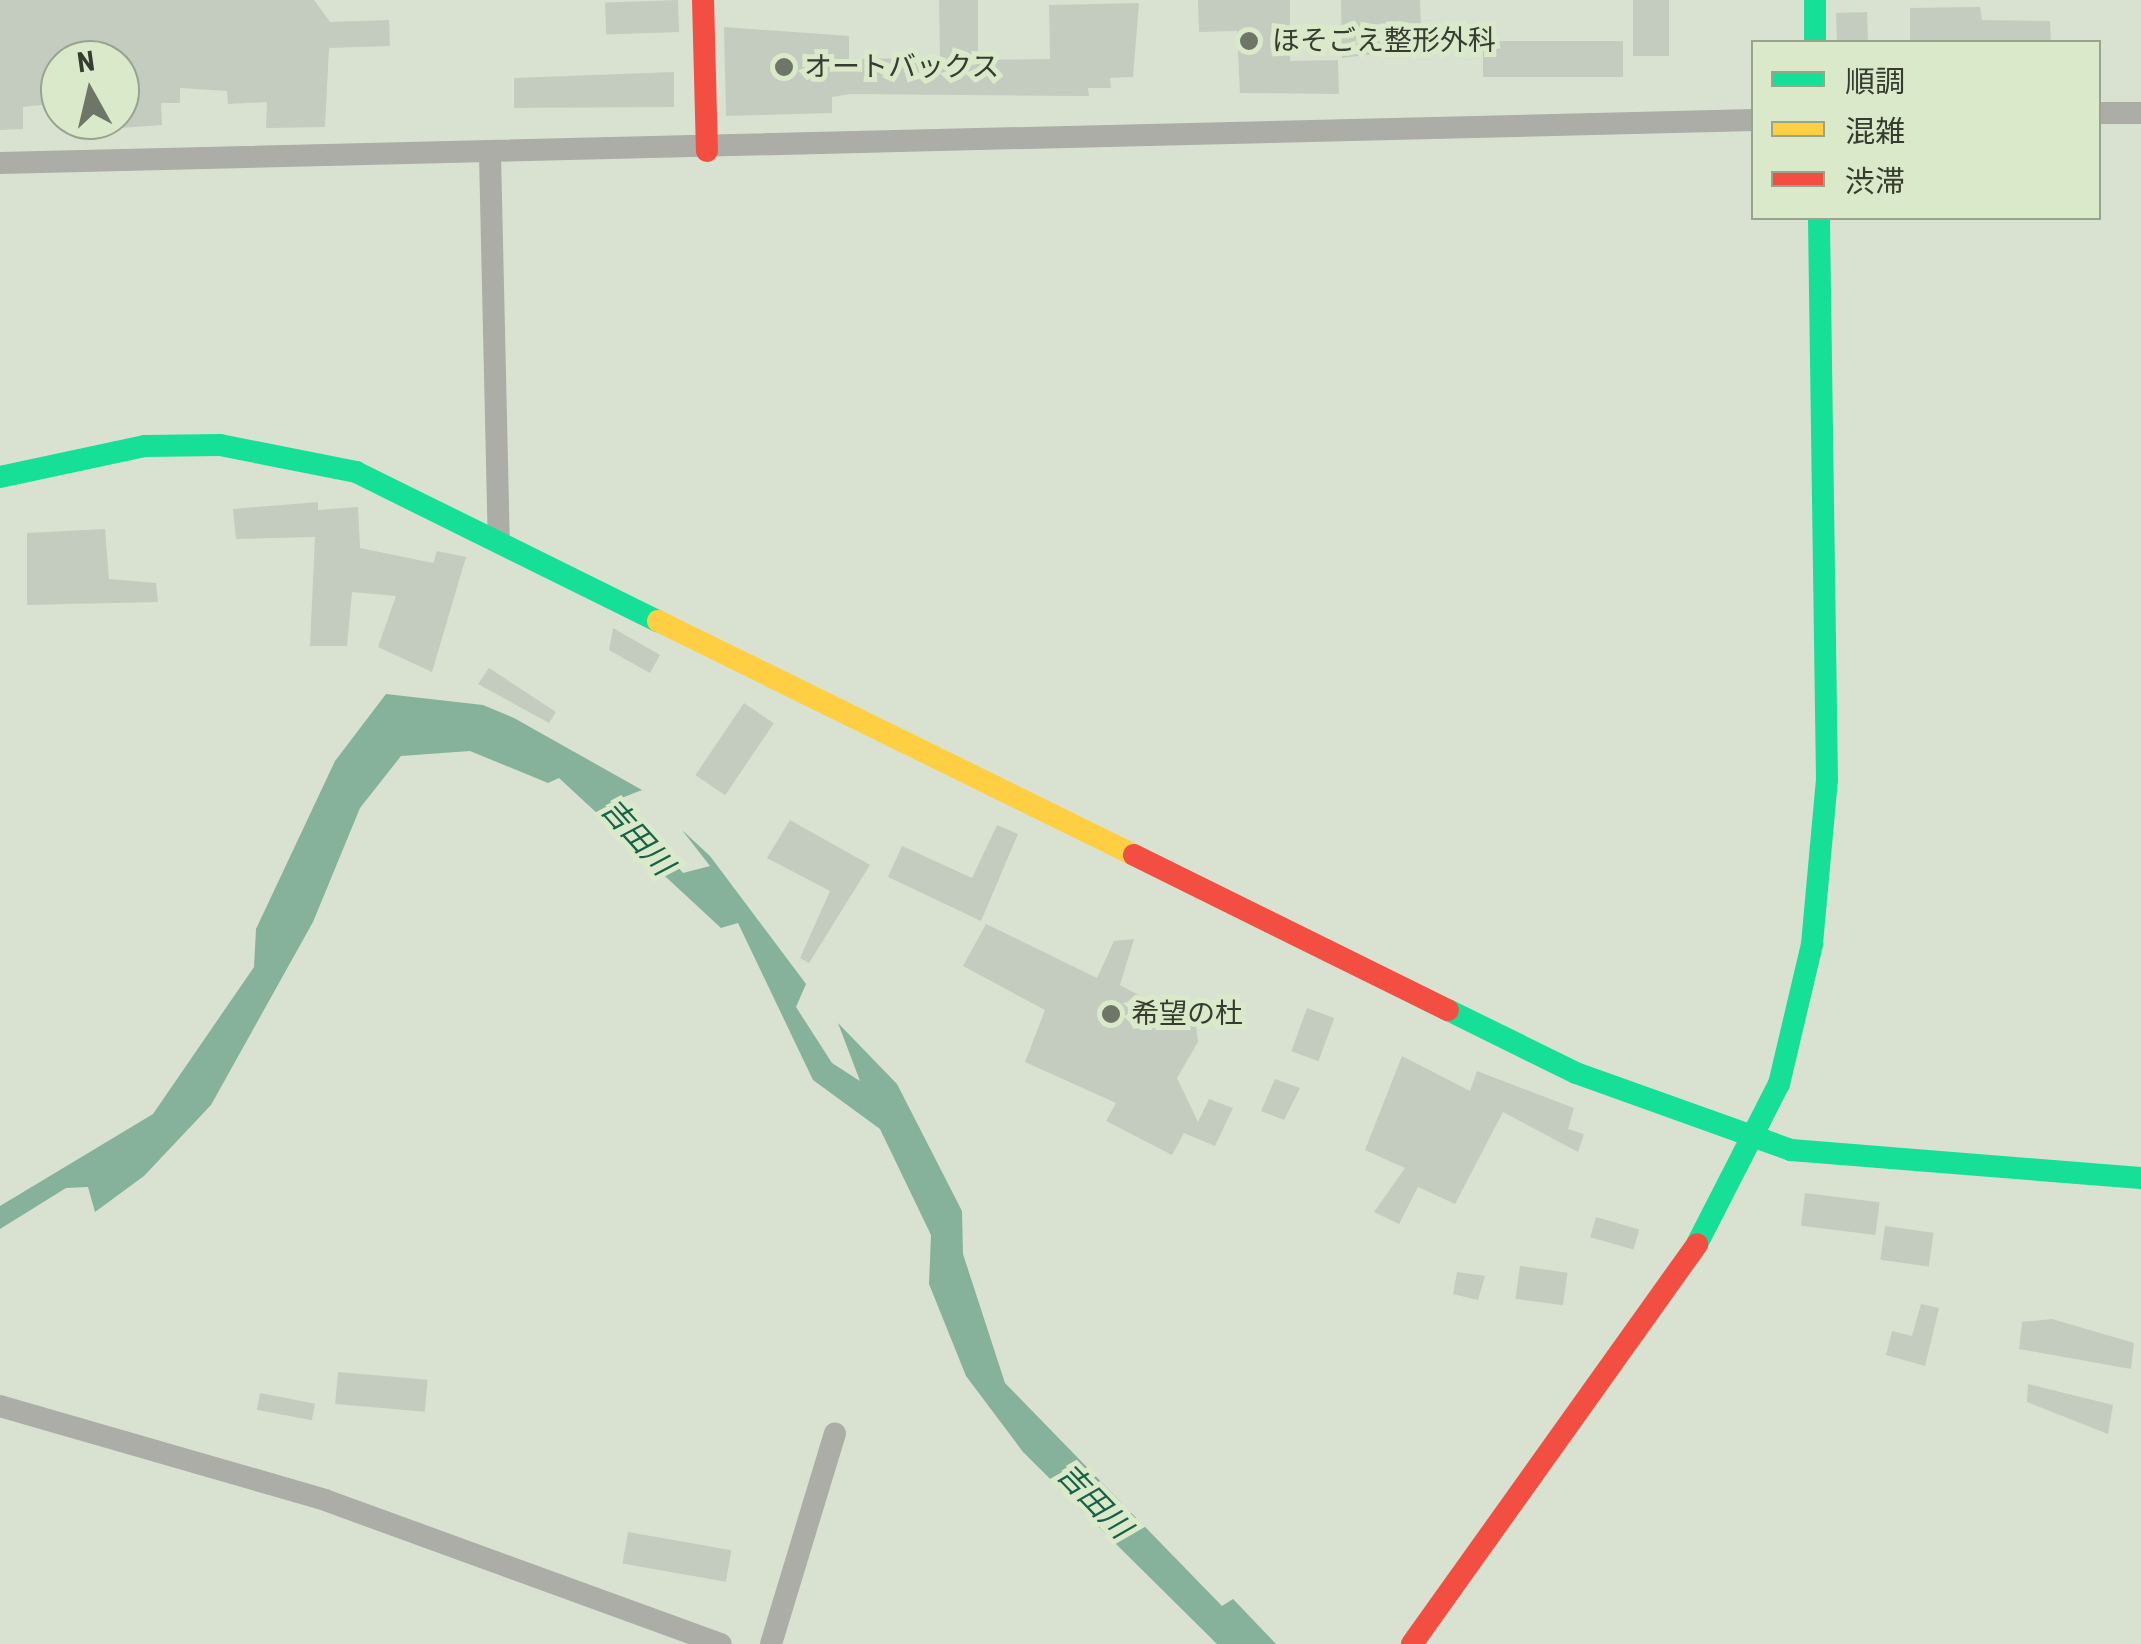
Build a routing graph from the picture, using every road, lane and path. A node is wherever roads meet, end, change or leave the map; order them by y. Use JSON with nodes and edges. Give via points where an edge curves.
{"nodes":[{"id":1,"x":703,"y":0,"type":"edge"},
{"id":2,"x":1814,"y":0,"type":"edge"},
{"id":3,"x":1815,"y":40,"type":"edge"},
{"id":4,"x":2141,"y":113,"type":"edge"},
{"id":5,"x":2101,"y":114,"type":"edge"},
{"id":6,"x":1751,"y":120,"type":"edge"},
{"id":7,"x":708,"y":151,"type":"junction"},
{"id":8,"x":490,"y":154,"type":"junction"},
{"id":9,"x":0,"y":163,"type":"edge"},
{"id":10,"x":1819,"y":220,"type":"edge"},
{"id":11,"x":0,"y":477,"type":"edge"},
{"id":12,"x":499,"y":540,"type":"junction"},
{"id":13,"x":1752,"y":1141,"type":"junction"},
{"id":14,"x":2141,"y":1178,"type":"edge"},
{"id":15,"x":0,"y":1406,"type":"edge"},
{"id":16,"x":835,"y":1434,"type":"dead end"},
{"id":17,"x":721,"y":1644,"type":"edge"},
{"id":18,"x":771,"y":1644,"type":"edge"},
{"id":19,"x":1412,"y":1644,"type":"edge"}],
"edges":[{"from":1,"to":7,"type":"street"},
{"from":2,"to":3,"type":"street"},
{"from":4,"to":5,"type":"street"},
{"from":6,"to":7,"type":"street"},
{"from":7,"to":8,"type":"street"},
{"from":8,"to":9,"type":"street"},
{"from":8,"to":12,"type":"street"},
{"from":10,"to":13,"type":"street","via":[[1822,884],[1779,1084]]},
{"from":11,"to":12,"type":"street","via":[[145,446],[280,452],[356,472]]},
{"from":12,"to":13,"type":"street","via":[[1576,1073]]},
{"from":13,"to":14,"type":"street"},
{"from":13,"to":19,"type":"street","via":[[1676,1286]]},
{"from":15,"to":17,"type":"street","via":[[325,1500]]},
{"from":16,"to":18,"type":"street"}]}
